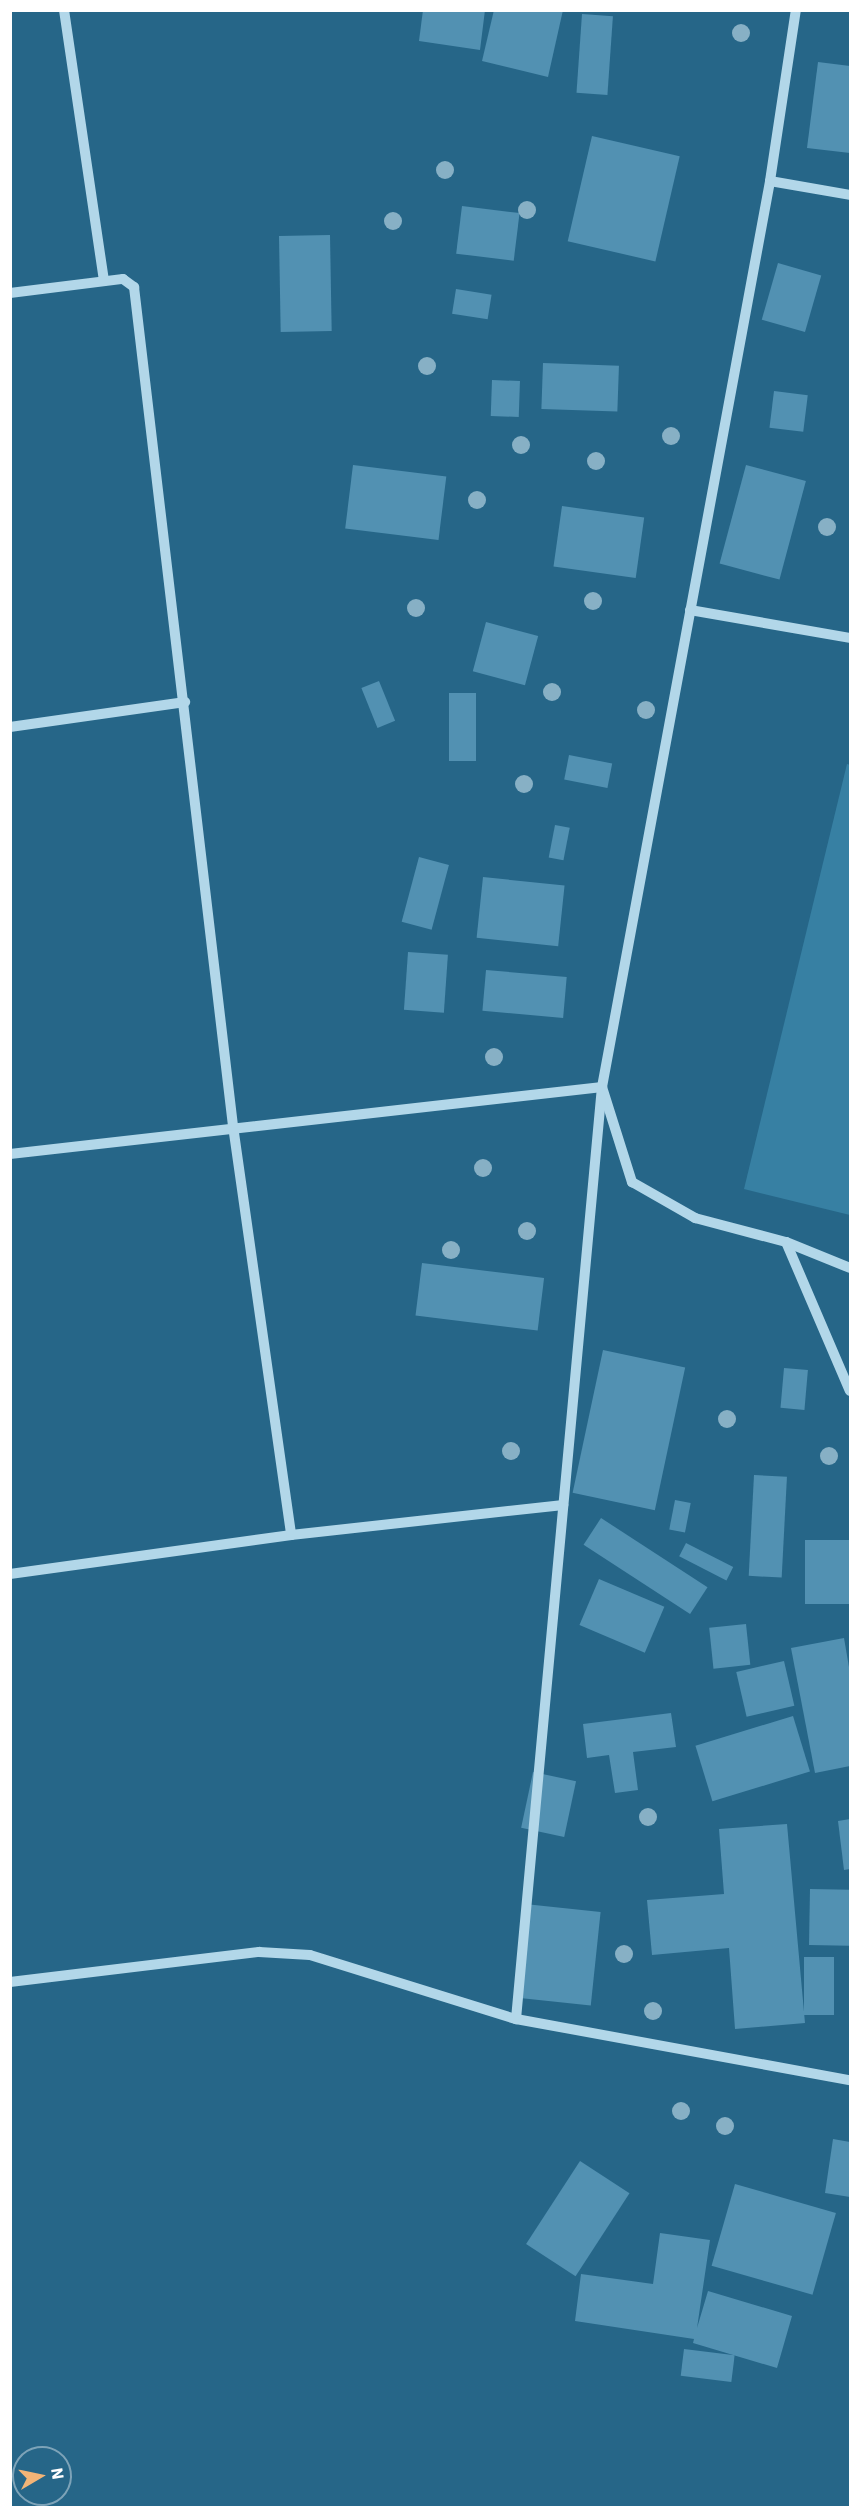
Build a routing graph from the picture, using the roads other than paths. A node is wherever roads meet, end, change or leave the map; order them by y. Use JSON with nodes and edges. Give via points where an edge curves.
{"nodes":[{"id":1,"x":64,"y":10,"type":"edge"},
{"id":2,"x":796,"y":10,"type":"edge"},
{"id":3,"x":770,"y":181,"type":"junction"},
{"id":4,"x":850,"y":195,"type":"edge"},
{"id":5,"x":104,"y":281,"type":"junction"},
{"id":6,"x":10,"y":293,"type":"edge"},
{"id":7,"x":690,"y":610,"type":"junction"},
{"id":8,"x":850,"y":638,"type":"edge"},
{"id":9,"x":184,"y":702,"type":"junction"},
{"id":10,"x":10,"y":727,"type":"edge"},
{"id":11,"x":602,"y":1087,"type":"junction"},
{"id":12,"x":233,"y":1126,"type":"junction"},
{"id":13,"x":10,"y":1154,"type":"edge"},
{"id":14,"x":786,"y":1242,"type":"junction"},
{"id":15,"x":850,"y":1268,"type":"edge"},
{"id":16,"x":850,"y":1391,"type":"edge"},
{"id":17,"x":563,"y":1505,"type":"junction"},
{"id":18,"x":291,"y":1535,"type":"junction"},
{"id":19,"x":10,"y":1574,"type":"edge"},
{"id":20,"x":10,"y":1982,"type":"edge"},
{"id":21,"x":516,"y":2019,"type":"junction"},
{"id":22,"x":850,"y":2080,"type":"edge"}],
"edges":[{"from":1,"to":5,"type":"street"},
{"from":2,"to":3,"type":"street"},
{"from":3,"to":4,"type":"street"},
{"from":3,"to":7,"type":"street"},
{"from":5,"to":6,"type":"street"},
{"from":5,"to":9,"type":"street","via":[[123,279],[134,286]]},
{"from":7,"to":8,"type":"street"},
{"from":7,"to":11,"type":"street"},
{"from":9,"to":10,"type":"street"},
{"from":9,"to":12,"type":"street"},
{"from":11,"to":12,"type":"street"},
{"from":11,"to":14,"type":"street","via":[[632,1182],[695,1218]]},
{"from":11,"to":17,"type":"street"},
{"from":12,"to":13,"type":"street"},
{"from":12,"to":18,"type":"street"},
{"from":14,"to":15,"type":"street"},
{"from":14,"to":16,"type":"street"},
{"from":17,"to":18,"type":"street"},
{"from":17,"to":21,"type":"street"},
{"from":18,"to":19,"type":"street"},
{"from":20,"to":21,"type":"street","via":[[259,1952],[310,1955]]},
{"from":21,"to":22,"type":"street"}]}
